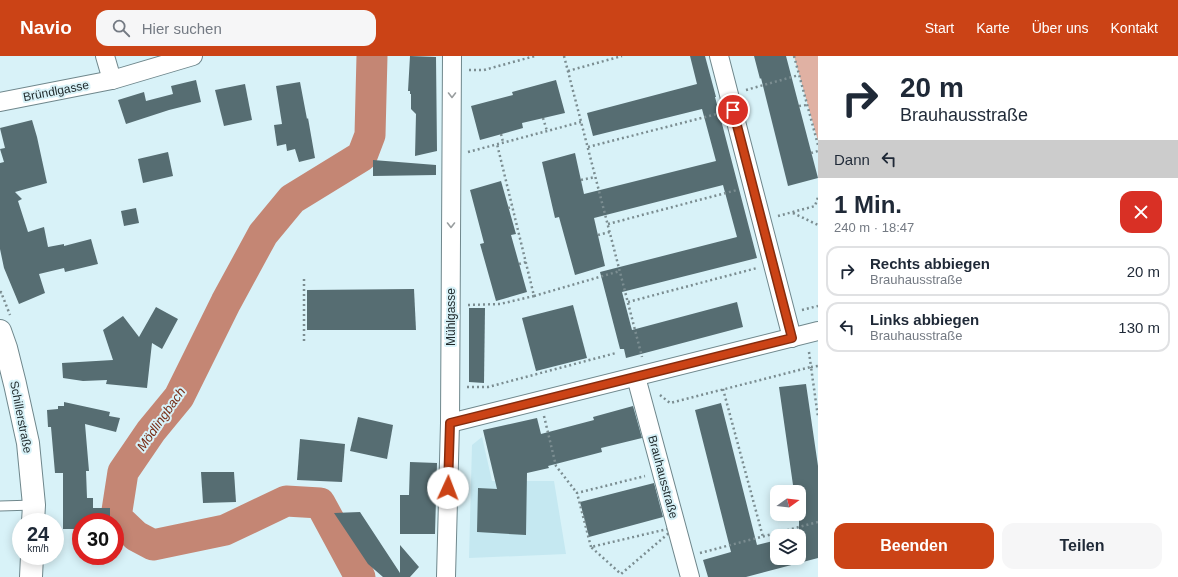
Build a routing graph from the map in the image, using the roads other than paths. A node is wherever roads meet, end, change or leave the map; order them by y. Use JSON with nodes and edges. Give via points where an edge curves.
{"nodes":[{"id":1,"x":105,"y":56,"type":"edge"},
{"id":2,"x":193,"y":56,"type":"edge"},
{"id":3,"x":720,"y":56,"type":"edge"},
{"id":4,"x":452,"y":63,"type":"edge"},
{"id":5,"x":112,"y":80,"type":"junction"},
{"id":6,"x":0,"y":102,"type":"edge"},
{"id":7,"x":0,"y":331,"type":"edge"},
{"id":8,"x":818,"y":331,"type":"edge"},
{"id":9,"x":792,"y":338,"type":"junction"},
{"id":10,"x":641,"y":375,"type":"junction"},
{"id":11,"x":450,"y":423,"type":"junction"},
{"id":12,"x":0,"y":506,"type":"edge"},
{"id":13,"x":34,"y":513,"type":"edge"},
{"id":14,"x":32,"y":565,"type":"edge"},
{"id":15,"x":31,"y":577,"type":"edge"},
{"id":16,"x":446,"y":577,"type":"edge"},
{"id":17,"x":690,"y":577,"type":"edge"}],
"edges":[{"from":1,"to":5,"type":"street"},
{"from":2,"to":5,"type":"street","name":"Bründlgasse"},
{"from":3,"to":9,"type":"street"},
{"from":4,"to":11,"type":"street","name":"Mühlgasse","one_way":true},
{"from":5,"to":6,"type":"street","name":"Bründlgasse"},
{"from":7,"to":13,"type":"street","name":"Schillerstraße","via":[[10,362],[28,443]]},
{"from":8,"to":9,"type":"street"},
{"from":9,"to":10,"type":"street"},
{"from":10,"to":11,"type":"street"},
{"from":10,"to":17,"type":"street","name":"Brauhausstraße","via":[[661,471]]},
{"from":11,"to":16,"type":"street","name":"Mühlgasse"},
{"from":12,"to":13,"type":"lane","name":"Schillerstraße"},
{"from":14,"to":15,"type":"street"}]}
